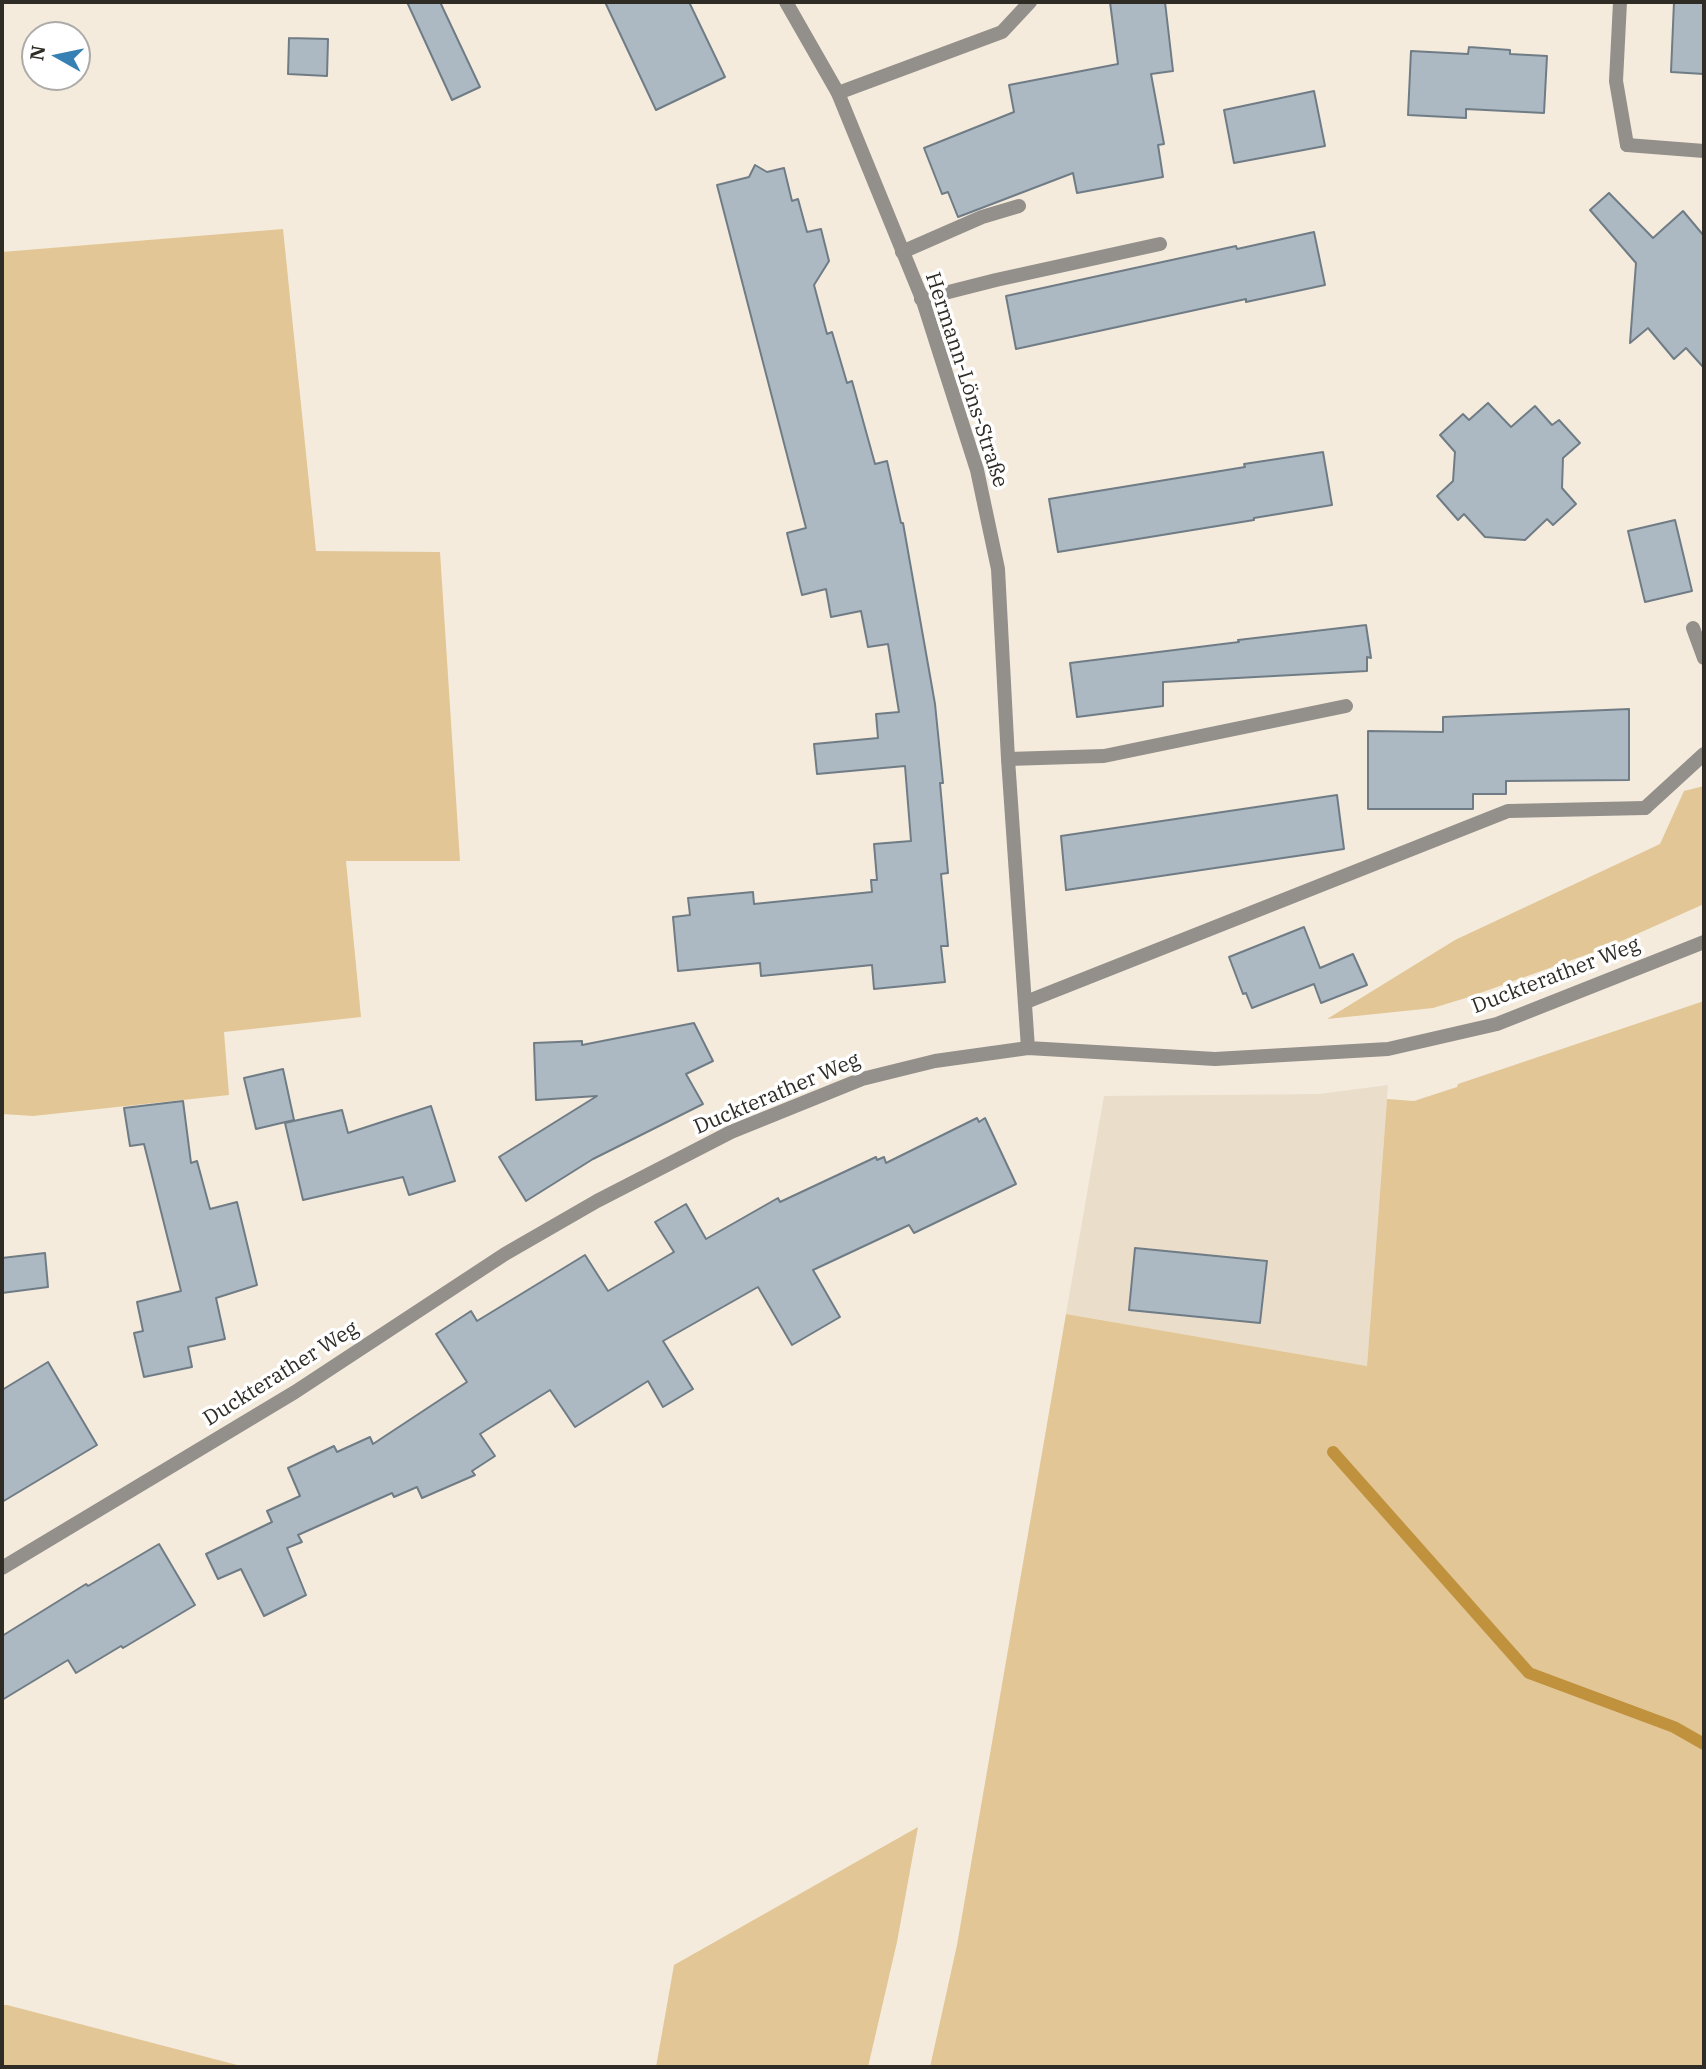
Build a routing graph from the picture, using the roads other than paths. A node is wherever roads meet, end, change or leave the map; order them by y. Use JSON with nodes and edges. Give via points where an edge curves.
{"nodes":[{"id":1,"x":786,"y":2,"type":"edge"},
{"id":2,"x":1030,"y":2,"type":"edge"},
{"id":3,"x":1620,"y":2,"type":"edge"},
{"id":4,"x":838,"y":93,"type":"junction"},
{"id":5,"x":1704,"y":151,"type":"edge"},
{"id":6,"x":1019,"y":206,"type":"dead end"},
{"id":7,"x":1160,"y":244,"type":"dead end"},
{"id":8,"x":902,"y":252,"type":"junction"},
{"id":9,"x":921,"y":299,"type":"junction"},
{"id":10,"x":1693,"y":628,"type":"dead end"},
{"id":11,"x":1704,"y":658,"type":"edge"},
{"id":12,"x":1346,"y":706,"type":"dead end"},
{"id":13,"x":1704,"y":754,"type":"edge"},
{"id":14,"x":1008,"y":759,"type":"junction"},
{"id":15,"x":1704,"y":942,"type":"edge"},
{"id":16,"x":1026,"y":1002,"type":"junction"},
{"id":17,"x":1028,"y":1048,"type":"junction"},
{"id":18,"x":2,"y":1568,"type":"edge"}],
"edges":[{"from":1,"to":4,"type":"street","name":"Hermann-Löns-Straße"},
{"from":2,"to":4,"type":"street","via":[[1002,32]]},
{"from":3,"to":5,"type":"street","via":[[1616,81],[1627,145]]},
{"from":4,"to":8,"type":"street","name":"Hermann-Löns-Straße"},
{"from":6,"to":8,"type":"street"},
{"from":7,"to":9,"type":"street"},
{"from":8,"to":9,"type":"street","name":"Hermann-Löns-Straße"},
{"from":9,"to":14,"type":"street","name":"Hermann-Löns-Straße","via":[[977,470],[998,569]]},
{"from":10,"to":11,"type":"street"},
{"from":12,"to":14,"type":"street","via":[[1104,756]]},
{"from":13,"to":16,"type":"street","via":[[1645,808],[1508,811]]},
{"from":14,"to":16,"type":"street","name":"Hermann-Löns-Straße"},
{"from":15,"to":17,"type":"street","name":"Duckterather Weg","via":[[1497,1024],[1388,1049],[1214,1059]]},
{"from":16,"to":17,"type":"street","name":"Hermann-Löns-Straße"},
{"from":17,"to":18,"type":"street","name":"Duckterather Weg","via":[[935,1061],[862,1079],[731,1132],[505,1254],[296,1392]]}]}
